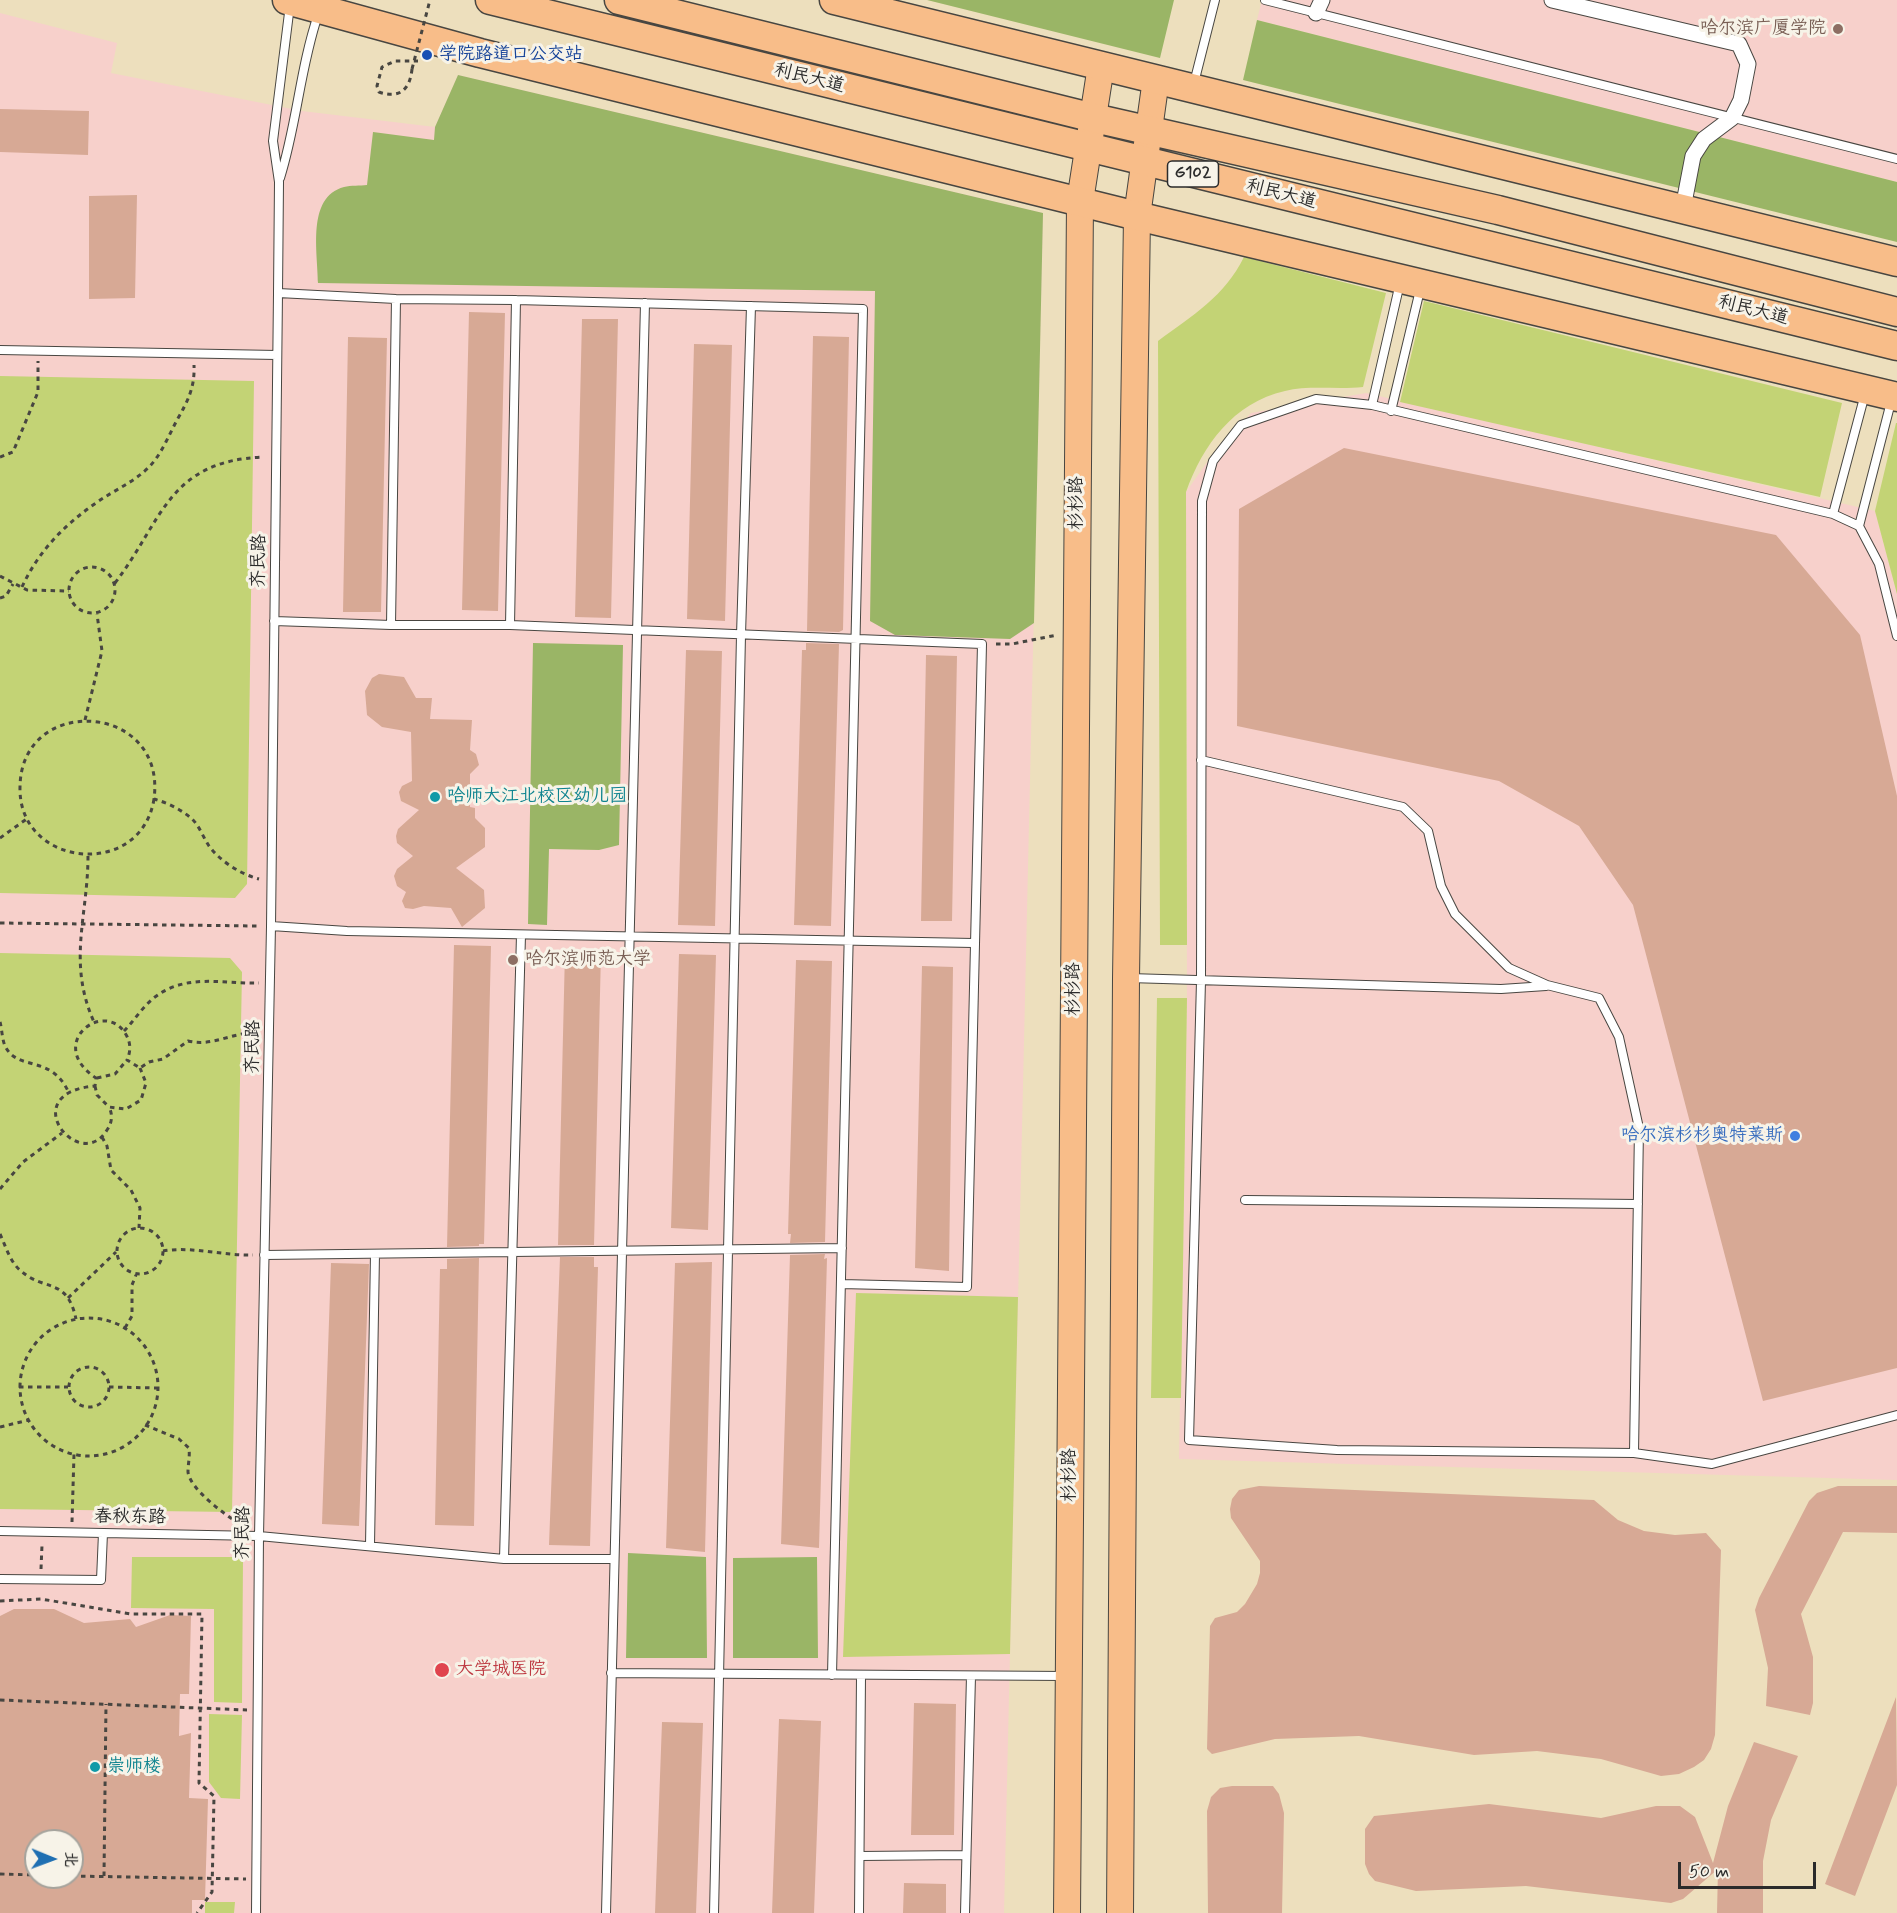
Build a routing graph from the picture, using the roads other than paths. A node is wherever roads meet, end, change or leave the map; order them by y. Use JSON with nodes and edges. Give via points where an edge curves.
{"nodes":[{"id":1,"x":289,"y":0,"type":"edge"},
{"id":2,"x":490,"y":0,"type":"edge"},
{"id":3,"x":619,"y":0,"type":"edge"},
{"id":4,"x":834,"y":0,"type":"edge"},
{"id":5,"x":1215,"y":0,"type":"edge"},
{"id":6,"x":1265,"y":0,"type":"edge"},
{"id":7,"x":1552,"y":0,"type":"edge"},
{"id":8,"x":1319,"y":6,"type":"edge"},
{"id":9,"x":321,"y":9,"type":"junction"},
{"id":10,"x":1101,"y":66,"type":"junction"},
{"id":11,"x":1156,"y":79,"type":"junction"},
{"id":12,"x":1192,"y":87,"type":"junction"},
{"id":13,"x":1094,"y":118,"type":"junction"},
{"id":14,"x":1732,"y":118,"type":"junction"},
{"id":15,"x":1150,"y":131,"type":"junction"},
{"id":16,"x":1089,"y":148,"type":"junction"},
{"id":17,"x":1897,"y":159,"type":"edge"},
{"id":18,"x":1145,"y":162,"type":"junction"},
{"id":19,"x":279,"y":182,"type":"junction"},
{"id":20,"x":1080,"y":201,"type":"junction"},
{"id":21,"x":1683,"y":208,"type":"junction"},
{"id":22,"x":1137,"y":216,"type":"junction"},
{"id":23,"x":1897,"y":262,"type":"edge"},
{"id":24,"x":1412,"y":281,"type":"junction"},
{"id":25,"x":278,"y":293,"type":"junction"},
{"id":26,"x":396,"y":299,"type":"junction"},
{"id":27,"x":516,"y":300,"type":"junction"},
{"id":28,"x":645,"y":303,"type":"junction"},
{"id":29,"x":751,"y":306,"type":"junction"},
{"id":30,"x":1897,"y":312,"type":"edge"},
{"id":31,"x":1897,"y":346,"type":"edge"},
{"id":32,"x":0,"y":350,"type":"edge"},
{"id":33,"x":277,"y":356,"type":"junction"},
{"id":34,"x":1885,"y":395,"type":"edge"},
{"id":35,"x":1372,"y":405,"type":"junction"},
{"id":36,"x":1391,"y":411,"type":"junction"},
{"id":37,"x":1833,"y":514,"type":"junction"},
{"id":38,"x":1859,"y":526,"type":"junction"},
{"id":39,"x":274,"y":621,"type":"junction"},
{"id":40,"x":391,"y":625,"type":"junction"},
{"id":41,"x":510,"y":625,"type":"junction"},
{"id":42,"x":636,"y":630,"type":"junction"},
{"id":43,"x":741,"y":634,"type":"junction"},
{"id":44,"x":1897,"y":636,"type":"edge"},
{"id":45,"x":856,"y":639,"type":"junction"},
{"id":46,"x":1201,"y":760,"type":"junction"},
{"id":47,"x":272,"y":926,"type":"junction"},
{"id":48,"x":521,"y":935,"type":"junction"},
{"id":49,"x":629,"y":937,"type":"junction"},
{"id":50,"x":735,"y":939,"type":"junction"},
{"id":51,"x":849,"y":941,"type":"junction"},
{"id":52,"x":974,"y":943,"type":"junction"},
{"id":53,"x":1126,"y":978,"type":"junction"},
{"id":54,"x":1201,"y":981,"type":"junction"},
{"id":55,"x":1547,"y":986,"type":"junction"},
{"id":56,"x":1245,"y":1200,"type":"dead end"},
{"id":57,"x":1638,"y":1204,"type":"junction"},
{"id":58,"x":842,"y":1248,"type":"junction"},
{"id":59,"x":728,"y":1250,"type":"junction"},
{"id":60,"x":621,"y":1251,"type":"junction"},
{"id":61,"x":512,"y":1252,"type":"junction"},
{"id":62,"x":375,"y":1254,"type":"junction"},
{"id":63,"x":264,"y":1255,"type":"junction"},
{"id":64,"x":841,"y":1284,"type":"junction"},
{"id":65,"x":1897,"y":1415,"type":"edge"},
{"id":66,"x":1634,"y":1453,"type":"junction"},
{"id":67,"x":0,"y":1531,"type":"edge"},
{"id":68,"x":103,"y":1533,"type":"junction"},
{"id":69,"x":259,"y":1536,"type":"junction"},
{"id":70,"x":370,"y":1545,"type":"junction"},
{"id":71,"x":504,"y":1559,"type":"junction"},
{"id":72,"x":614,"y":1559,"type":"junction"},
{"id":73,"x":0,"y":1579,"type":"edge"},
{"id":74,"x":611,"y":1673,"type":"junction"},
{"id":75,"x":719,"y":1675,"type":"junction"},
{"id":76,"x":832,"y":1676,"type":"junction"},
{"id":77,"x":861,"y":1676,"type":"junction"},
{"id":78,"x":971,"y":1676,"type":"junction"},
{"id":79,"x":1068,"y":1676,"type":"junction"},
{"id":80,"x":860,"y":1856,"type":"junction"},
{"id":81,"x":966,"y":1856,"type":"junction"},
{"id":82,"x":256,"y":1913,"type":"edge"},
{"id":83,"x":606,"y":1913,"type":"edge"},
{"id":84,"x":714,"y":1913,"type":"edge"},
{"id":85,"x":859,"y":1913,"type":"edge"},
{"id":86,"x":965,"y":1913,"type":"edge"},
{"id":87,"x":1067,"y":1913,"type":"edge"},
{"id":88,"x":1120,"y":1913,"type":"edge"}],
"edges":[{"from":1,"to":9,"type":"highway"},
{"from":1,"to":19,"type":"lane","via":[[273,141]]},
{"from":2,"to":16,"type":"highway","name":"利民大道","number":"G102"},
{"from":3,"to":13,"type":"highway","name":"利民大道","number":"G102"},
{"from":4,"to":10,"type":"highway"},
{"from":5,"to":12,"type":"lane"},
{"from":6,"to":8,"type":"lane"},
{"from":7,"to":14,"type":"street","via":[[1739,44],[1748,64],[1741,100]]},
{"from":8,"to":14,"type":"lane"},
{"from":9,"to":19,"type":"lane","via":[[306,49],[291,144]]},
{"from":9,"to":20,"type":"highway","via":[[480,53]]},
{"from":10,"to":11,"type":"highway"},
{"from":10,"to":13,"type":"main road","name":"杉杉路"},
{"from":11,"to":12,"type":"highway"},
{"from":11,"to":15,"type":"main road"},
{"from":12,"to":21,"type":"highway"},
{"from":13,"to":15,"type":"highway","name":"利民大道","number":"G102"},
{"from":13,"to":16,"type":"main road","name":"杉杉路"},
{"from":14,"to":17,"type":"lane"},
{"from":14,"to":21,"type":"street","via":[[1704,139],[1692,156]]},
{"from":15,"to":18,"type":"main road"},
{"from":15,"to":30,"type":"highway","name":"利民大道","number":"G102","via":[[1497,210]]},
{"from":16,"to":18,"type":"highway","name":"利民大道","number":"G102"},
{"from":16,"to":20,"type":"main road","name":"杉杉路"},
{"from":18,"to":22,"type":"main road"},
{"from":18,"to":31,"type":"highway","name":"利民大道","number":"G102"},
{"from":19,"to":25,"type":"lane","name":"齐民路"},
{"from":20,"to":22,"type":"highway"},
{"from":20,"to":79,"type":"main road","name":"杉杉路"},
{"from":21,"to":23,"type":"highway"},
{"from":22,"to":24,"type":"highway"},
{"from":22,"to":53,"type":"main road"},
{"from":24,"to":34,"type":"highway"},
{"from":24,"to":35,"type":"lane"},
{"from":24,"to":36,"type":"lane"},
{"from":25,"to":26,"type":"lane"},
{"from":25,"to":33,"type":"lane","name":"齐民路"},
{"from":26,"to":27,"type":"lane"},
{"from":26,"to":40,"type":"lane"},
{"from":27,"to":28,"type":"lane"},
{"from":27,"to":41,"type":"lane"},
{"from":28,"to":29,"type":"lane"},
{"from":28,"to":42,"type":"lane"},
{"from":29,"to":43,"type":"lane"},
{"from":29,"to":45,"type":"lane","via":[[864,309]]},
{"from":32,"to":33,"type":"lane"},
{"from":33,"to":39,"type":"lane","name":"齐民路"},
{"from":34,"to":37,"type":"lane"},
{"from":34,"to":38,"type":"lane"},
{"from":35,"to":36,"type":"lane"},
{"from":35,"to":46,"type":"lane","via":[[1316,399],[1252,421],[1241,425],[1213,461],[1202,501]]},
{"from":36,"to":37,"type":"lane"},
{"from":37,"to":38,"type":"lane"},
{"from":38,"to":44,"type":"lane","via":[[1879,564]]},
{"from":39,"to":40,"type":"lane"},
{"from":39,"to":47,"type":"lane","name":"齐民路"},
{"from":40,"to":41,"type":"lane"},
{"from":41,"to":42,"type":"lane"},
{"from":42,"to":43,"type":"lane"},
{"from":42,"to":49,"type":"lane"},
{"from":43,"to":45,"type":"lane"},
{"from":43,"to":50,"type":"lane"},
{"from":45,"to":51,"type":"lane"},
{"from":45,"to":52,"type":"lane","via":[[982,644]]},
{"from":46,"to":54,"type":"lane"},
{"from":46,"to":55,"type":"lane","via":[[1403,807],[1428,831],[1441,886],[1455,914],[1509,968]]},
{"from":47,"to":48,"type":"lane"},
{"from":47,"to":63,"type":"lane","name":"齐民路"},
{"from":48,"to":49,"type":"lane"},
{"from":48,"to":61,"type":"lane"},
{"from":49,"to":50,"type":"lane"},
{"from":49,"to":60,"type":"lane"},
{"from":50,"to":51,"type":"lane"},
{"from":50,"to":59,"type":"lane"},
{"from":51,"to":52,"type":"lane"},
{"from":51,"to":58,"type":"lane"},
{"from":52,"to":64,"type":"lane","via":[[968,1287]]},
{"from":53,"to":54,"type":"lane"},
{"from":53,"to":88,"type":"main road"},
{"from":54,"to":55,"type":"lane","via":[[1501,989]]},
{"from":54,"to":66,"type":"lane","via":[[1189,1440],[1337,1450]]},
{"from":55,"to":57,"type":"lane","via":[[1599,998],[1619,1038],[1639,1128]]},
{"from":56,"to":57,"type":"lane"},
{"from":57,"to":66,"type":"lane"},
{"from":58,"to":59,"type":"lane"},
{"from":58,"to":64,"type":"lane"},
{"from":59,"to":60,"type":"lane"},
{"from":59,"to":75,"type":"lane"},
{"from":60,"to":61,"type":"lane"},
{"from":60,"to":72,"type":"lane"},
{"from":61,"to":62,"type":"lane"},
{"from":61,"to":71,"type":"lane"},
{"from":62,"to":63,"type":"lane"},
{"from":62,"to":70,"type":"lane"},
{"from":63,"to":69,"type":"lane","name":"齐民路"},
{"from":64,"to":76,"type":"lane"},
{"from":65,"to":66,"type":"lane","via":[[1712,1464]]},
{"from":67,"to":68,"type":"lane","name":"春秋东路"},
{"from":68,"to":69,"type":"lane","name":"春秋东路"},
{"from":68,"to":73,"type":"lane","via":[[101,1580]]},
{"from":69,"to":70,"type":"lane","name":"春秋东路"},
{"from":69,"to":82,"type":"lane","name":"齐民路"},
{"from":70,"to":71,"type":"lane","name":"春秋东路"},
{"from":71,"to":72,"type":"lane","name":"春秋东路"},
{"from":72,"to":74,"type":"lane"},
{"from":74,"to":75,"type":"lane"},
{"from":74,"to":83,"type":"lane"},
{"from":75,"to":76,"type":"lane"},
{"from":75,"to":84,"type":"lane"},
{"from":76,"to":77,"type":"lane"},
{"from":77,"to":78,"type":"lane"},
{"from":77,"to":80,"type":"lane"},
{"from":78,"to":79,"type":"lane"},
{"from":78,"to":81,"type":"lane"},
{"from":79,"to":87,"type":"main road","name":"杉杉路"},
{"from":80,"to":81,"type":"lane"},
{"from":80,"to":85,"type":"lane"},
{"from":81,"to":86,"type":"lane"}]}
